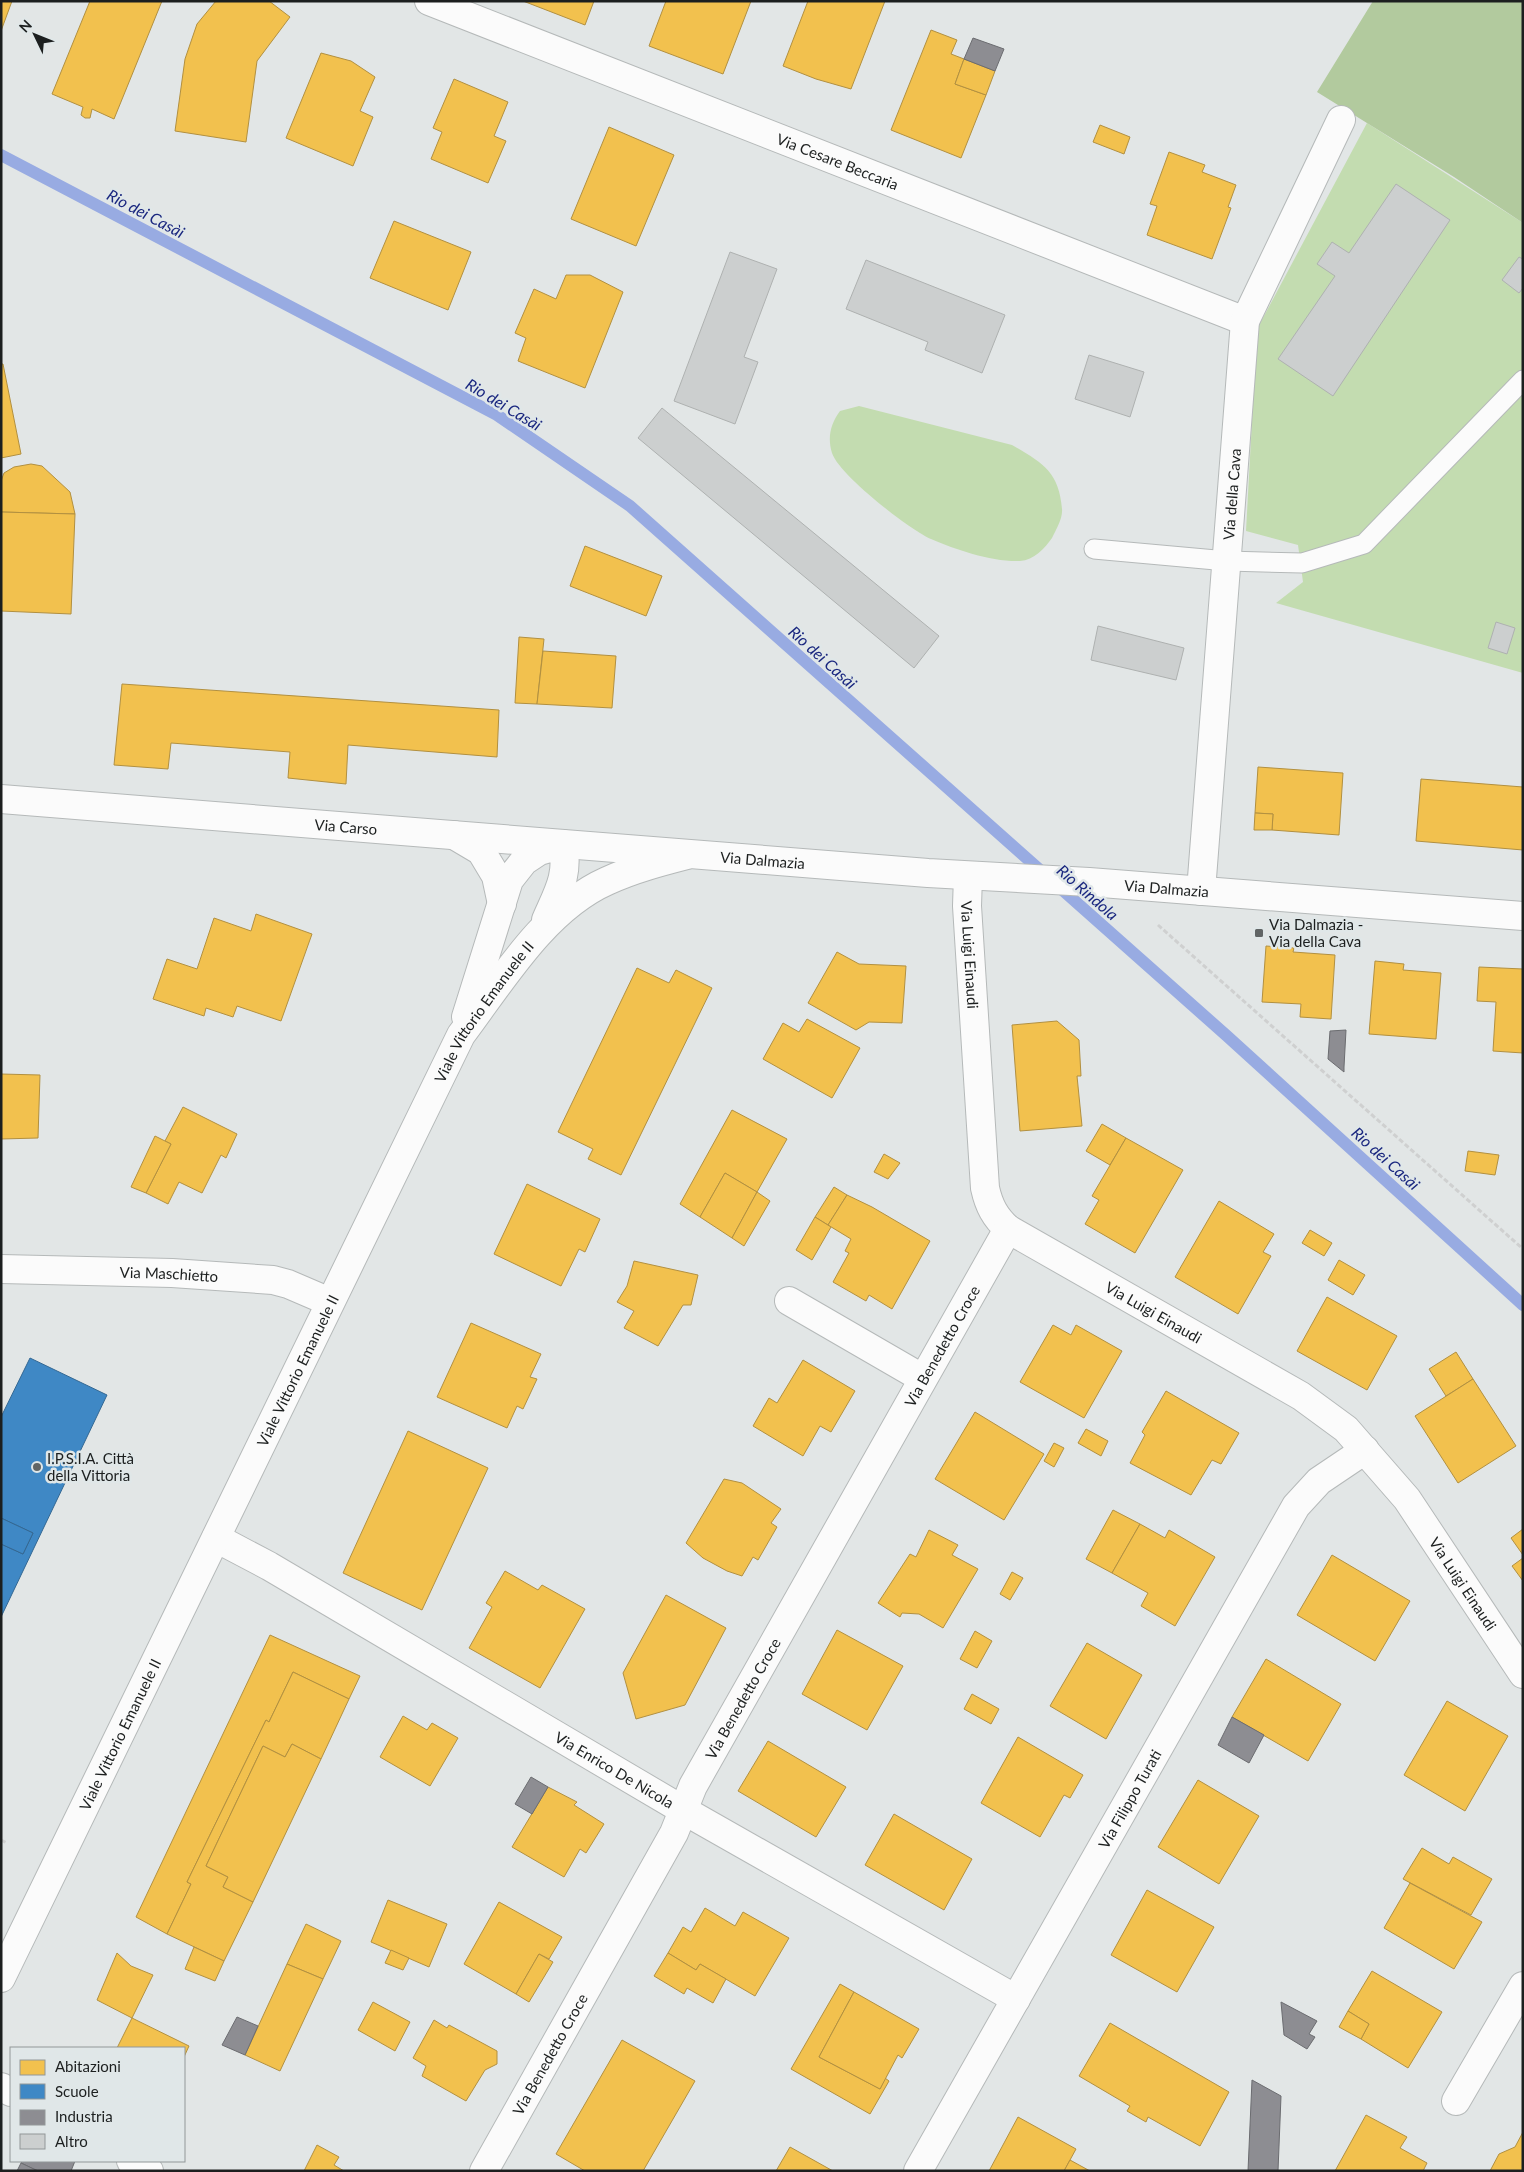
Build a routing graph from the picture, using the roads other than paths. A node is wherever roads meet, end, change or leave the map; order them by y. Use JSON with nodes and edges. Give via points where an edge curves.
{"nodes":[{"id":1,"x":430,"y":1,"type":"edge"},
{"id":2,"x":1341,"y":120,"type":"dead end"},
{"id":3,"x":1246,"y":321,"type":"junction"},
{"id":4,"x":1523,"y":380,"type":"edge"},
{"id":5,"x":1094,"y":549,"type":"dead end"},
{"id":6,"x":1227,"y":561,"type":"junction"},
{"id":7,"x":1,"y":799,"type":"edge"},
{"id":8,"x":454,"y":835,"type":"junction"},
{"id":9,"x":563,"y":844,"type":"junction"},
{"id":10,"x":691,"y":854,"type":"junction"},
{"id":11,"x":968,"y":876,"type":"junction"},
{"id":12,"x":1201,"y":891,"type":"junction"},
{"id":13,"x":502,"y":904,"type":"junction"},
{"id":14,"x":1523,"y":916,"type":"edge"},
{"id":15,"x":542,"y":929,"type":"junction"},
{"id":16,"x":461,"y":1035,"type":"junction"},
{"id":17,"x":1008,"y":1229,"type":"junction"},
{"id":18,"x":1,"y":1269,"type":"edge"},
{"id":19,"x":789,"y":1301,"type":"dead end"},
{"id":20,"x":330,"y":1302,"type":"junction"},
{"id":21,"x":922,"y":1378,"type":"junction"},
{"id":22,"x":1365,"y":1450,"type":"junction"},
{"id":23,"x":216,"y":1538,"type":"junction"},
{"id":24,"x":1523,"y":1674,"type":"edge"},
{"id":25,"x":684,"y":1810,"type":"junction"},
{"id":26,"x":1,"y":1978,"type":"edge"},
{"id":27,"x":1523,"y":1986,"type":"edge"},
{"id":28,"x":1016,"y":1999,"type":"junction"},
{"id":29,"x":1456,"y":2101,"type":"dead end"},
{"id":30,"x":133,"y":2162,"type":"edge"},
{"id":31,"x":149,"y":2171,"type":"edge"},
{"id":32,"x":484,"y":2171,"type":"edge"},
{"id":33,"x":918,"y":2171,"type":"edge"}],
"edges":[{"from":1,"to":3,"type":"street","name":"Via Cesare Beccaria"},
{"from":2,"to":3,"type":"street","name":"Via della Cava"},
{"from":3,"to":6,"type":"street","name":"Via della Cava"},
{"from":4,"to":6,"type":"lane","via":[[1364,544],[1302,563]]},
{"from":5,"to":6,"type":"lane"},
{"from":6,"to":12,"type":"street","name":"Via della Cava"},
{"from":7,"to":8,"type":"street","name":"Via Carso"},
{"from":8,"to":9,"type":"street","name":"Via Carso"},
{"from":8,"to":13,"type":"street","via":[[482,851],[496,876]]},
{"from":9,"to":10,"type":"street","name":"Via Carso"},
{"from":9,"to":13,"type":"street","via":[[539,851],[524,861],[509,880]]},
{"from":9,"to":15,"type":"street","via":[[566,862],[563,883]]},
{"from":10,"to":11,"type":"street","name":"Via Dalmazia"},
{"from":10,"to":15,"type":"street","name":"Viale Vittorio Emanuele II","via":[[606,881],[573,902]]},
{"from":11,"to":12,"type":"street","name":"Via Dalmazia"},
{"from":11,"to":17,"type":"street","name":"Via Luigi Einaudi","via":[[967,906],[985,1188],[988,1204]]},
{"from":12,"to":14,"type":"street","name":"Via Dalmazia"},
{"from":13,"to":16,"type":"street"},
{"from":15,"to":16,"type":"street","name":"Viale Vittorio Emanuele II"},
{"from":16,"to":20,"type":"street","name":"Viale Vittorio Emanuele II"},
{"from":17,"to":21,"type":"street","name":"Via Benedetto Croce"},
{"from":17,"to":22,"type":"street","name":"Via Luigi Einaudi","via":[[1301,1396],[1346,1429]]},
{"from":18,"to":20,"type":"street","name":"Via Maschietto","via":[[172,1273],[273,1280]]},
{"from":19,"to":21,"type":"street"},
{"from":20,"to":23,"type":"street","name":"Viale Vittorio Emanuele II"},
{"from":21,"to":25,"type":"street","name":"Via Benedetto Croce","via":[[693,1786]]},
{"from":22,"to":24,"type":"street","name":"Via Luigi Einaudi","via":[[1407,1500]]},
{"from":22,"to":28,"type":"street","name":"Via Filippo Turati","via":[[1320,1481],[1296,1506]]},
{"from":23,"to":25,"type":"street","name":"Via Enrico De Nicola"},
{"from":23,"to":26,"type":"street","name":"Viale Vittorio Emanuele II"},
{"from":25,"to":28,"type":"street","name":"Via Enrico De Nicola"},
{"from":25,"to":32,"type":"street","name":"Via Benedetto Croce","via":[[674,1834]]},
{"from":27,"to":29,"type":"street"},
{"from":28,"to":33,"type":"street","name":"Via Filippo Turati"},
{"from":30,"to":31,"type":"street"}]}
